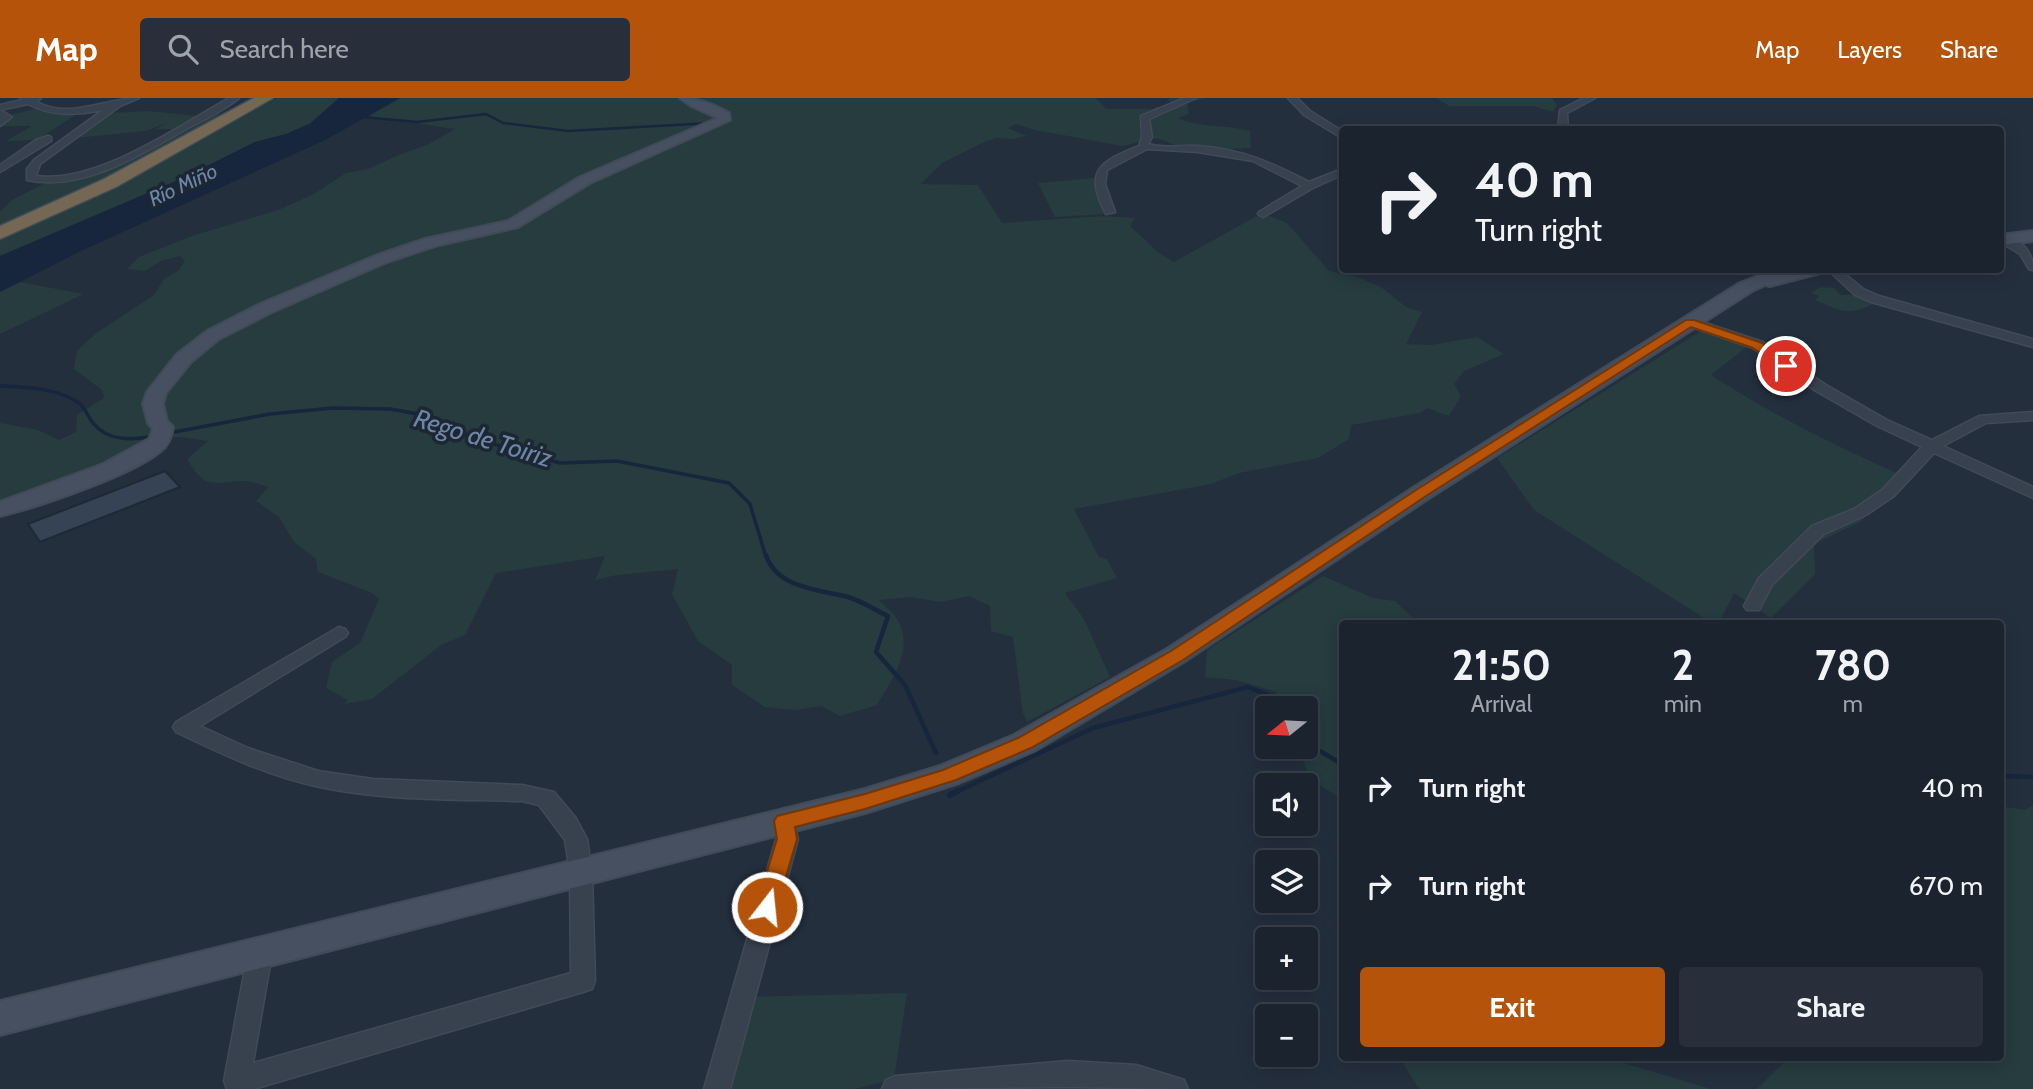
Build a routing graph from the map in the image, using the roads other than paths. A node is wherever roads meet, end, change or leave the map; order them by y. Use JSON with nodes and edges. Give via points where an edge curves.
{"nodes":[{"id":1,"x":43,"y":98,"type":"edge"},
{"id":2,"x":135,"y":98,"type":"edge"},
{"id":3,"x":235,"y":98,"type":"edge"},
{"id":4,"x":265,"y":98,"type":"edge"},
{"id":5,"x":686,"y":98,"type":"edge"},
{"id":6,"x":1192,"y":98,"type":"edge"},
{"id":7,"x":1292,"y":98,"type":"edge"},
{"id":8,"x":1591,"y":98,"type":"edge"},
{"id":9,"x":27,"y":100,"type":"edge"},
{"id":10,"x":117,"y":104,"type":"junction"},
{"id":11,"x":0,"y":111,"type":"edge"},
{"id":12,"x":0,"y":123,"type":"edge"},
{"id":13,"x":1563,"y":126,"type":"edge"},
{"id":14,"x":1339,"y":133,"type":"edge"},
{"id":15,"x":48,"y":139,"type":"dead end"},
{"id":16,"x":1145,"y":147,"type":"junction"},
{"id":17,"x":0,"y":169,"type":"edge"},
{"id":18,"x":1339,"y":173,"type":"edge"},
{"id":19,"x":1309,"y":186,"type":"junction"},
{"id":20,"x":1110,"y":212,"type":"dead end"},
{"id":21,"x":1263,"y":214,"type":"dead end"},
{"id":22,"x":0,"y":233,"type":"edge"},
{"id":23,"x":2033,"y":236,"type":"edge"},
{"id":24,"x":2004,"y":240,"type":"edge"},
{"id":25,"x":2004,"y":241,"type":"edge"},
{"id":26,"x":2033,"y":267,"type":"edge"},
{"id":27,"x":1779,"y":273,"type":"edge"},
{"id":28,"x":1802,"y":273,"type":"edge"},
{"id":29,"x":1837,"y":273,"type":"edge"},
{"id":30,"x":1746,"y":287,"type":"junction"},
{"id":31,"x":1690,"y":322,"type":"junction"},
{"id":32,"x":2033,"y":343,"type":"edge"},
{"id":33,"x":2033,"y":416,"type":"edge"},
{"id":34,"x":1931,"y":447,"type":"junction"},
{"id":35,"x":2033,"y":493,"type":"edge"},
{"id":36,"x":0,"y":509,"type":"edge"},
{"id":37,"x":1753,"y":607,"type":"dead end"},
{"id":38,"x":339,"y":633,"type":"dead end"},
{"id":39,"x":784,"y":821,"type":"junction"},
{"id":40,"x":581,"y":873,"type":"junction"},
{"id":41,"x":260,"y":953,"type":"junction"},
{"id":42,"x":0,"y":1018,"type":"edge"},
{"id":43,"x":718,"y":1089,"type":"edge"},
{"id":44,"x":895,"y":1089,"type":"edge"},
{"id":45,"x":1175,"y":1089,"type":"edge"}],
"edges":[{"from":1,"to":9,"type":"street"},
{"from":2,"to":10,"type":"street"},
{"from":3,"to":10,"type":"street","via":[[86,175],[54,181],[32,177],[37,162]]},
{"from":4,"to":22,"type":"highway","via":[[110,183]]},
{"from":5,"to":36,"type":"main road","via":[[720,112],[724,120],[585,180],[513,224],[431,242],[381,259],[213,335],[184,358],[157,392],[153,404],[159,435],[122,464]]},
{"from":6,"to":16,"type":"street","via":[[1144,118]]},
{"from":7,"to":14,"type":"street"},
{"from":8,"to":13,"type":"street","via":[[1561,108]]},
{"from":9,"to":10,"type":"street","via":[[63,111]]},
{"from":9,"to":11,"type":"street"},
{"from":11,"to":12,"type":"street","via":[[8,117]]},
{"from":15,"to":17,"type":"street"},
{"from":16,"to":19,"type":"street","via":[[1198,149],[1255,159]]},
{"from":16,"to":20,"type":"street","via":[[1099,171],[1097,178]]},
{"from":18,"to":19,"type":"street"},
{"from":19,"to":21,"type":"street"},
{"from":23,"to":24,"type":"main road"},
{"from":25,"to":26,"type":"street","via":[[2025,252]]},
{"from":27,"to":30,"type":"main road"},
{"from":28,"to":30,"type":"main road"},
{"from":29,"to":32,"type":"street","via":[[1875,299]]},
{"from":30,"to":31,"type":"main road"},
{"from":31,"to":34,"type":"street","via":[[1758,345],[1821,388]]},
{"from":31,"to":39,"type":"main road","via":[[1177,655],[1024,743],[949,775]]},
{"from":33,"to":34,"type":"street","via":[[1984,419]]},
{"from":34,"to":35,"type":"street"},
{"from":34,"to":37,"type":"street","via":[[1888,493],[1860,512],[1818,530],[1765,582]]},
{"from":38,"to":40,"type":"street","via":[[183,727],[241,754],[318,779],[373,788],[522,793],[546,798],[576,839]]},
{"from":39,"to":40,"type":"main road"},
{"from":39,"to":43,"type":"street","via":[[787,839]]},
{"from":40,"to":41,"type":"main road"},
{"from":40,"to":41,"type":"street","via":[[583,981],[237,1081]]},
{"from":41,"to":42,"type":"main road"},
{"from":44,"to":45,"type":"street","via":[[1068,1074],[1136,1078]]}]}
